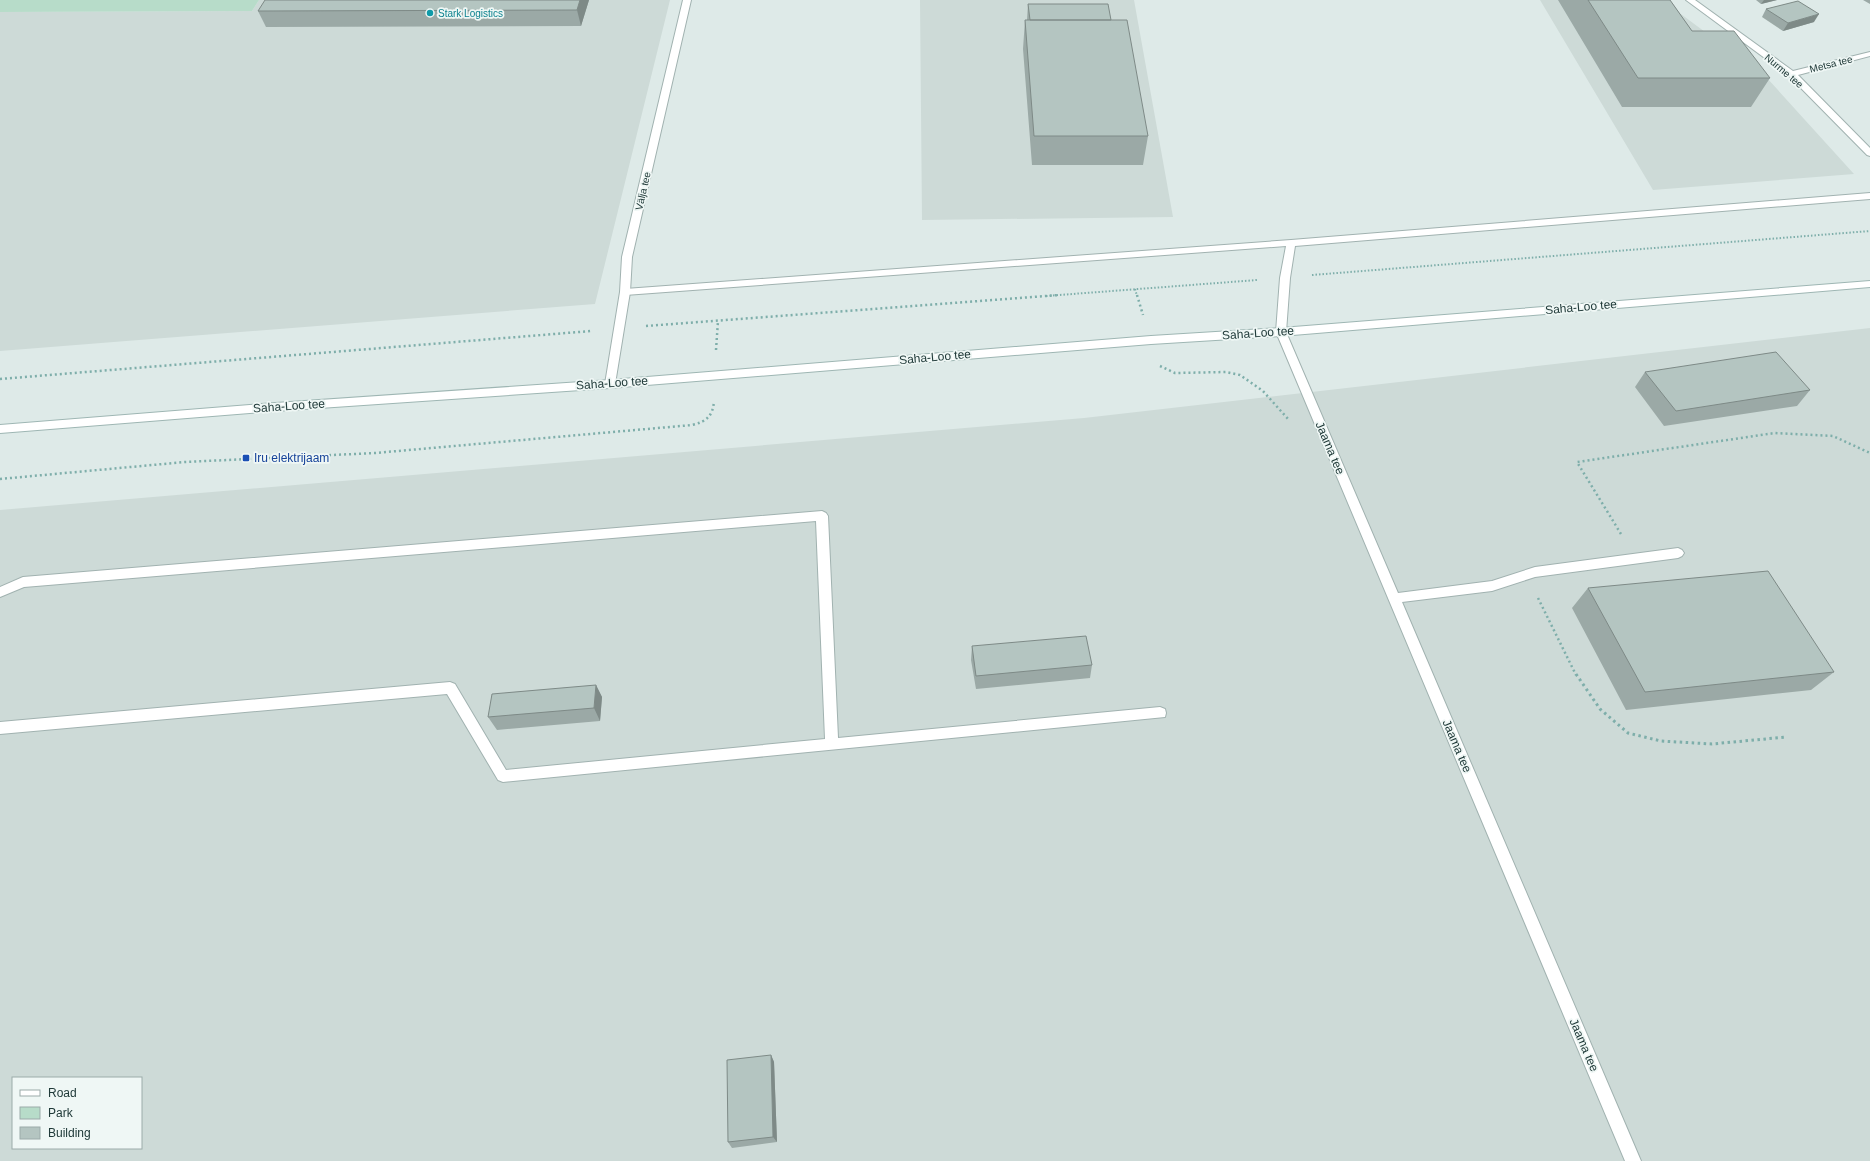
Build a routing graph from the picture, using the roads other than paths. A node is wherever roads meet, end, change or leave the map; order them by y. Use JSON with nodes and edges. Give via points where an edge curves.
{"nodes":[{"id":1,"x":687,"y":0,"type":"edge"},
{"id":2,"x":1690,"y":0,"type":"edge"},
{"id":3,"x":1870,"y":54,"type":"edge"},
{"id":4,"x":1792,"y":74,"type":"junction"},
{"id":5,"x":1870,"y":153,"type":"edge"},
{"id":6,"x":1870,"y":196,"type":"edge"},
{"id":7,"x":1291,"y":243,"type":"junction"},
{"id":8,"x":1870,"y":284,"type":"edge"},
{"id":9,"x":625,"y":292,"type":"junction"},
{"id":10,"x":1281,"y":332,"type":"junction"},
{"id":11,"x":610,"y":384,"type":"junction"},
{"id":12,"x":0,"y":429,"type":"edge"},
{"id":13,"x":1678,"y":553,"type":"dead end"},
{"id":14,"x":0,"y":592,"type":"edge"},
{"id":15,"x":1394,"y":598,"type":"junction"},
{"id":16,"x":1160,"y":713,"type":"dead end"},
{"id":17,"x":0,"y":728,"type":"edge"},
{"id":18,"x":832,"y":744,"type":"junction"},
{"id":19,"x":1633,"y":1161,"type":"edge"}],
"edges":[{"from":1,"to":9,"type":"main road","name":"Välja tee","via":[[627,257]]},
{"from":2,"to":4,"type":"main road","name":"Nurme tee"},
{"from":3,"to":4,"type":"main road","name":"Metsa tee"},
{"from":4,"to":5,"type":"main road","name":"Nurme tee"},
{"from":6,"to":7,"type":"main road"},
{"from":7,"to":9,"type":"main road"},
{"from":7,"to":10,"type":"main road","via":[[1285,278]]},
{"from":8,"to":10,"type":"main road","name":"Saha-Loo tee"},
{"from":9,"to":11,"type":"main road","name":"Välja tee"},
{"from":10,"to":11,"type":"main road","name":"Saha-Loo tee","via":[[1151,340]]},
{"from":10,"to":15,"type":"main road","name":"Jaama tee"},
{"from":11,"to":12,"type":"main road","name":"Saha-Loo tee"},
{"from":13,"to":15,"type":"main road","via":[[1535,572],[1492,586]]},
{"from":14,"to":18,"type":"main road","via":[[23,582],[822,516]]},
{"from":15,"to":19,"type":"main road","name":"Jaama tee"},
{"from":16,"to":18,"type":"main road"},
{"from":17,"to":18,"type":"main road","via":[[450,688],[503,776]]}]}
